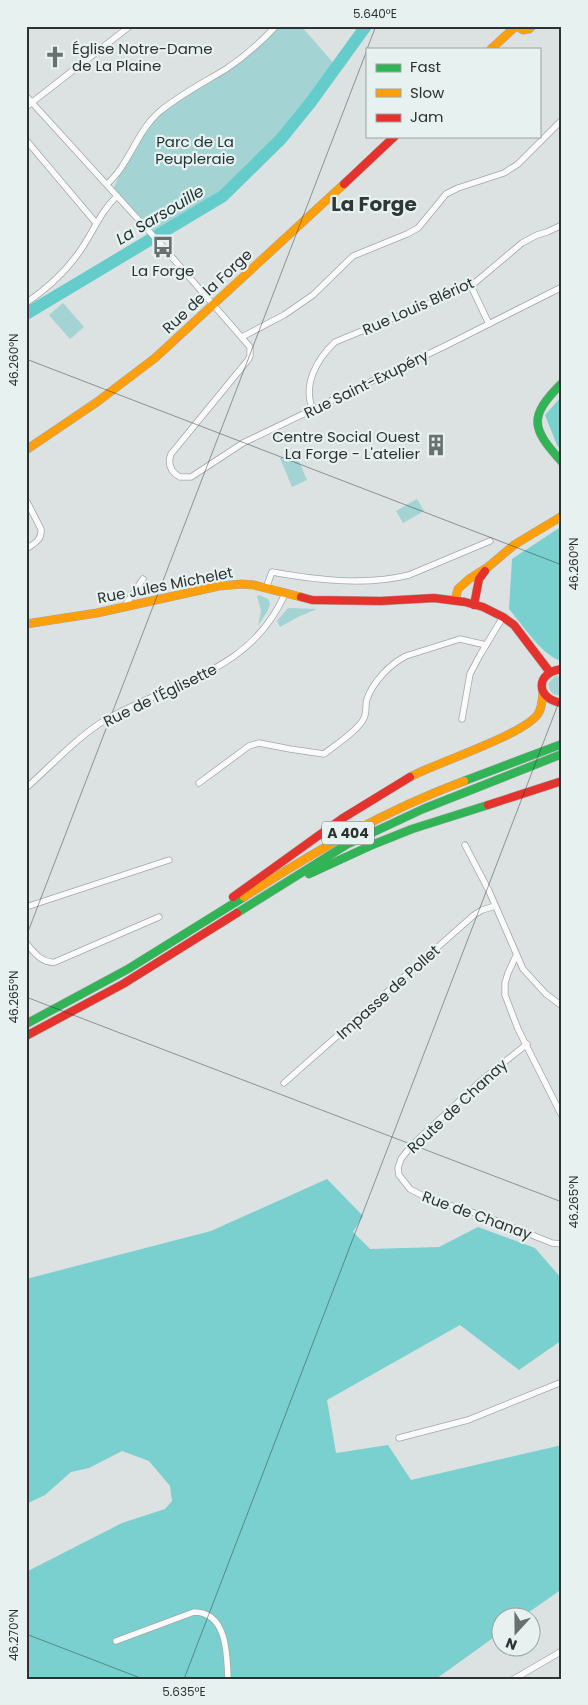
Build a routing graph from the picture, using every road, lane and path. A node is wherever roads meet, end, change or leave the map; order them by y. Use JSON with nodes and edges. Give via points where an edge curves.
{"nodes":[{"id":1,"x":276,"y":26,"type":"edge"},
{"id":2,"x":517,"y":26,"type":"edge"},
{"id":3,"x":532,"y":26,"type":"edge"},
{"id":4,"x":128,"y":27,"type":"edge"},
{"id":5,"x":492,"y":48,"type":"edge"},
{"id":6,"x":26,"y":96,"type":"edge"},
{"id":7,"x":32,"y":102,"type":"junction"},
{"id":8,"x":26,"y":107,"type":"edge"},
{"id":9,"x":562,"y":120,"type":"edge"},
{"id":10,"x":394,"y":138,"type":"edge"},
{"id":11,"x":27,"y":141,"type":"edge"},
{"id":12,"x":107,"y":184,"type":"junction"},
{"id":13,"x":117,"y":196,"type":"junction"},
{"id":14,"x":96,"y":223,"type":"junction"},
{"id":15,"x":562,"y":224,"type":"edge"},
{"id":16,"x":471,"y":286,"type":"junction"},
{"id":17,"x":562,"y":287,"type":"edge"},
{"id":18,"x":26,"y":303,"type":"edge"},
{"id":19,"x":214,"y":304,"type":"junction"},
{"id":20,"x":488,"y":324,"type":"junction"},
{"id":21,"x":242,"y":337,"type":"junction"},
{"id":22,"x":562,"y":383,"type":"edge"},
{"id":23,"x":313,"y":410,"type":"junction"},
{"id":24,"x":26,"y":450,"type":"edge"},
{"id":25,"x":562,"y":462,"type":"edge"},
{"id":26,"x":26,"y":500,"type":"edge"},
{"id":27,"x":562,"y":516,"type":"edge"},
{"id":28,"x":490,"y":541,"type":"dead end"},
{"id":29,"x":26,"y":549,"type":"edge"},
{"id":30,"x":488,"y":567,"type":"junction"},
{"id":31,"x":143,"y":579,"type":"dead end"},
{"id":32,"x":266,"y":588,"type":"junction"},
{"id":33,"x":285,"y":594,"type":"junction"},
{"id":34,"x":455,"y":600,"type":"junction"},
{"id":35,"x":474,"y":605,"type":"junction"},
{"id":36,"x":124,"y":607,"type":"junction"},
{"id":37,"x":503,"y":617,"type":"junction"},
{"id":38,"x":26,"y":624,"type":"edge"},
{"id":39,"x":486,"y":645,"type":"junction"},
{"id":40,"x":562,"y":669,"type":"edge"},
{"id":41,"x":549,"y":671,"type":"junction"},
{"id":42,"x":543,"y":694,"type":"junction"},
{"id":43,"x":561,"y":704,"type":"edge"},
{"id":44,"x":462,"y":719,"type":"dead end"},
{"id":45,"x":562,"y":744,"type":"edge"},
{"id":46,"x":562,"y":754,"type":"edge"},
{"id":47,"x":562,"y":781,"type":"edge"},
{"id":48,"x":199,"y":783,"type":"dead end"},
{"id":49,"x":26,"y":788,"type":"edge"},
{"id":50,"x":465,"y":845,"type":"dead end"},
{"id":51,"x":168,"y":860,"type":"dead end"},
{"id":52,"x":268,"y":894,"type":"junction"},
{"id":53,"x":495,"y":906,"type":"junction"},
{"id":54,"x":26,"y":907,"type":"edge"},
{"id":55,"x":159,"y":917,"type":"dead end"},
{"id":56,"x":26,"y":943,"type":"edge"},
{"id":57,"x":152,"y":956,"type":"junction"},
{"id":58,"x":516,"y":956,"type":"junction"},
{"id":59,"x":562,"y":1006,"type":"edge"},
{"id":60,"x":26,"y":1024,"type":"edge"},
{"id":61,"x":26,"y":1036,"type":"edge"},
{"id":62,"x":526,"y":1044,"type":"junction"},
{"id":63,"x":284,"y":1083,"type":"dead end"},
{"id":64,"x":562,"y":1116,"type":"edge"},
{"id":65,"x":399,"y":1175,"type":"joint"},
{"id":66,"x":562,"y":1244,"type":"edge"},
{"id":67,"x":562,"y":1382,"type":"edge"},
{"id":68,"x":399,"y":1438,"type":"dead end"},
{"id":69,"x":116,"y":1641,"type":"dead end"},
{"id":70,"x":562,"y":1651,"type":"edge"},
{"id":71,"x":228,"y":1679,"type":"edge"},
{"id":72,"x":514,"y":1679,"type":"edge"}],
"edges":[{"from":1,"to":12,"type":"street","via":[[228,68],[170,102],[156,115],[117,175]]},
{"from":2,"to":3,"type":"main road","via":[[524,30]]},
{"from":2,"to":5,"type":"main road"},
{"from":4,"to":7,"type":"street"},
{"from":6,"to":7,"type":"street","name":"Rue Saint-Exupéry"},
{"from":7,"to":8,"type":"street"},
{"from":7,"to":12,"type":"street","name":"Rue Saint-Exupéry"},
{"from":9,"to":21,"type":"street","via":[[518,164],[504,173],[446,194],[418,228],[353,256],[304,302]]},
{"from":10,"to":19,"type":"main road","name":"Rue de la Forge"},
{"from":11,"to":14,"type":"street"},
{"from":12,"to":13,"type":"street","name":"Rue Saint-Exupéry"},
{"from":13,"to":14,"type":"street"},
{"from":13,"to":19,"type":"street","name":"Rue Saint-Exupéry"},
{"from":14,"to":18,"type":"street","via":[[72,263]]},
{"from":15,"to":16,"type":"street","name":"Rue Louis Blériot","via":[[522,243]]},
{"from":16,"to":20,"type":"street"},
{"from":16,"to":23,"type":"street","name":"Rue Louis Blériot","via":[[335,342],[320,359],[310,383],[308,392]]},
{"from":17,"to":20,"type":"street","name":"Rue Saint-Exupéry"},
{"from":19,"to":21,"type":"street","name":"Rue Saint-Exupéry"},
{"from":19,"to":24,"type":"main road","name":"Rue de la Forge","via":[[131,378]]},
{"from":20,"to":23,"type":"street","name":"Rue Saint-Exupéry"},
{"from":21,"to":23,"type":"street","name":"Rue Saint-Exupéry","via":[[250,347],[250,356],[170,454],[169,465],[175,474],[191,477],[243,443]]},
{"from":22,"to":25,"type":"main road","via":[[543,404],[538,428]]},
{"from":26,"to":29,"type":"street","via":[[41,534]]},
{"from":27,"to":30,"type":"main road","via":[[514,545]]},
{"from":28,"to":32,"type":"street","via":[[395,579],[312,579],[272,572]]},
{"from":30,"to":34,"type":"main road","via":[[460,586]]},
{"from":30,"to":35,"type":"main road","via":[[479,579]]},
{"from":31,"to":36,"type":"street"},
{"from":32,"to":33,"type":"main road","name":"Rue Jules Michelet"},
{"from":32,"to":36,"type":"main road","name":"Rue Jules Michelet","via":[[249,584],[228,585]]},
{"from":33,"to":34,"type":"main road","name":"Rue Jules Michelet","via":[[329,601]]},
{"from":33,"to":49,"type":"street","name":"Rue de l'Églisette","via":[[256,639],[241,652],[181,686],[106,719]]},
{"from":34,"to":35,"type":"main road","name":"Rue Jules Michelet"},
{"from":35,"to":37,"type":"main road","name":"Rue Jules Michelet"},
{"from":36,"to":38,"type":"main road","name":"Rue Jules Michelet"},
{"from":37,"to":39,"type":"street"},
{"from":37,"to":41,"type":"main road","name":"Rue Jules Michelet","via":[[514,625]]},
{"from":39,"to":44,"type":"street","via":[[470,674]]},
{"from":39,"to":48,"type":"street","via":[[460,639],[399,660],[378,679],[367,699],[364,718],[348,736],[324,754],[259,743],[249,746]]},
{"from":40,"to":41,"type":"main road"},
{"from":41,"to":42,"type":"main road","via":[[543,679]]},
{"from":42,"to":43,"type":"main road"},
{"from":42,"to":57,"type":"main road","via":[[538,713],[530,722],[384,791]]},
{"from":45,"to":57,"type":"main road","number":"A 404","via":[[416,800],[353,830]]},
{"from":46,"to":52,"type":"main road","number":"A 404","via":[[381,828],[324,858]]},
{"from":47,"to":52,"type":"main road","via":[[412,829],[346,856]]},
{"from":50,"to":53,"type":"street"},
{"from":51,"to":54,"type":"street"},
{"from":52,"to":61,"type":"main road","number":"A 404","via":[[131,980]]},
{"from":53,"to":58,"type":"street"},
{"from":53,"to":63,"type":"street","name":"Impasse de Pollet","via":[[474,915]]},
{"from":55,"to":56,"type":"street","via":[[55,962],[43,960]]},
{"from":57,"to":60,"type":"main road","number":"A 404"},
{"from":58,"to":59,"type":"street","via":[[538,987]]},
{"from":58,"to":62,"type":"street","via":[[508,973],[505,995]]},
{"from":62,"to":64,"type":"street"},
{"from":62,"to":65,"type":"street","name":"Route de Chanay","via":[[411,1146],[399,1163]]},
{"from":65,"to":66,"type":"street","name":"Rue de Chanay","via":[[410,1189],[427,1198]]},
{"from":67,"to":68,"type":"street","via":[[474,1418]]},
{"from":69,"to":71,"type":"street","via":[[194,1612],[202,1612],[216,1620],[220,1627],[227,1656]]},
{"from":70,"to":72,"type":"street"}]}
